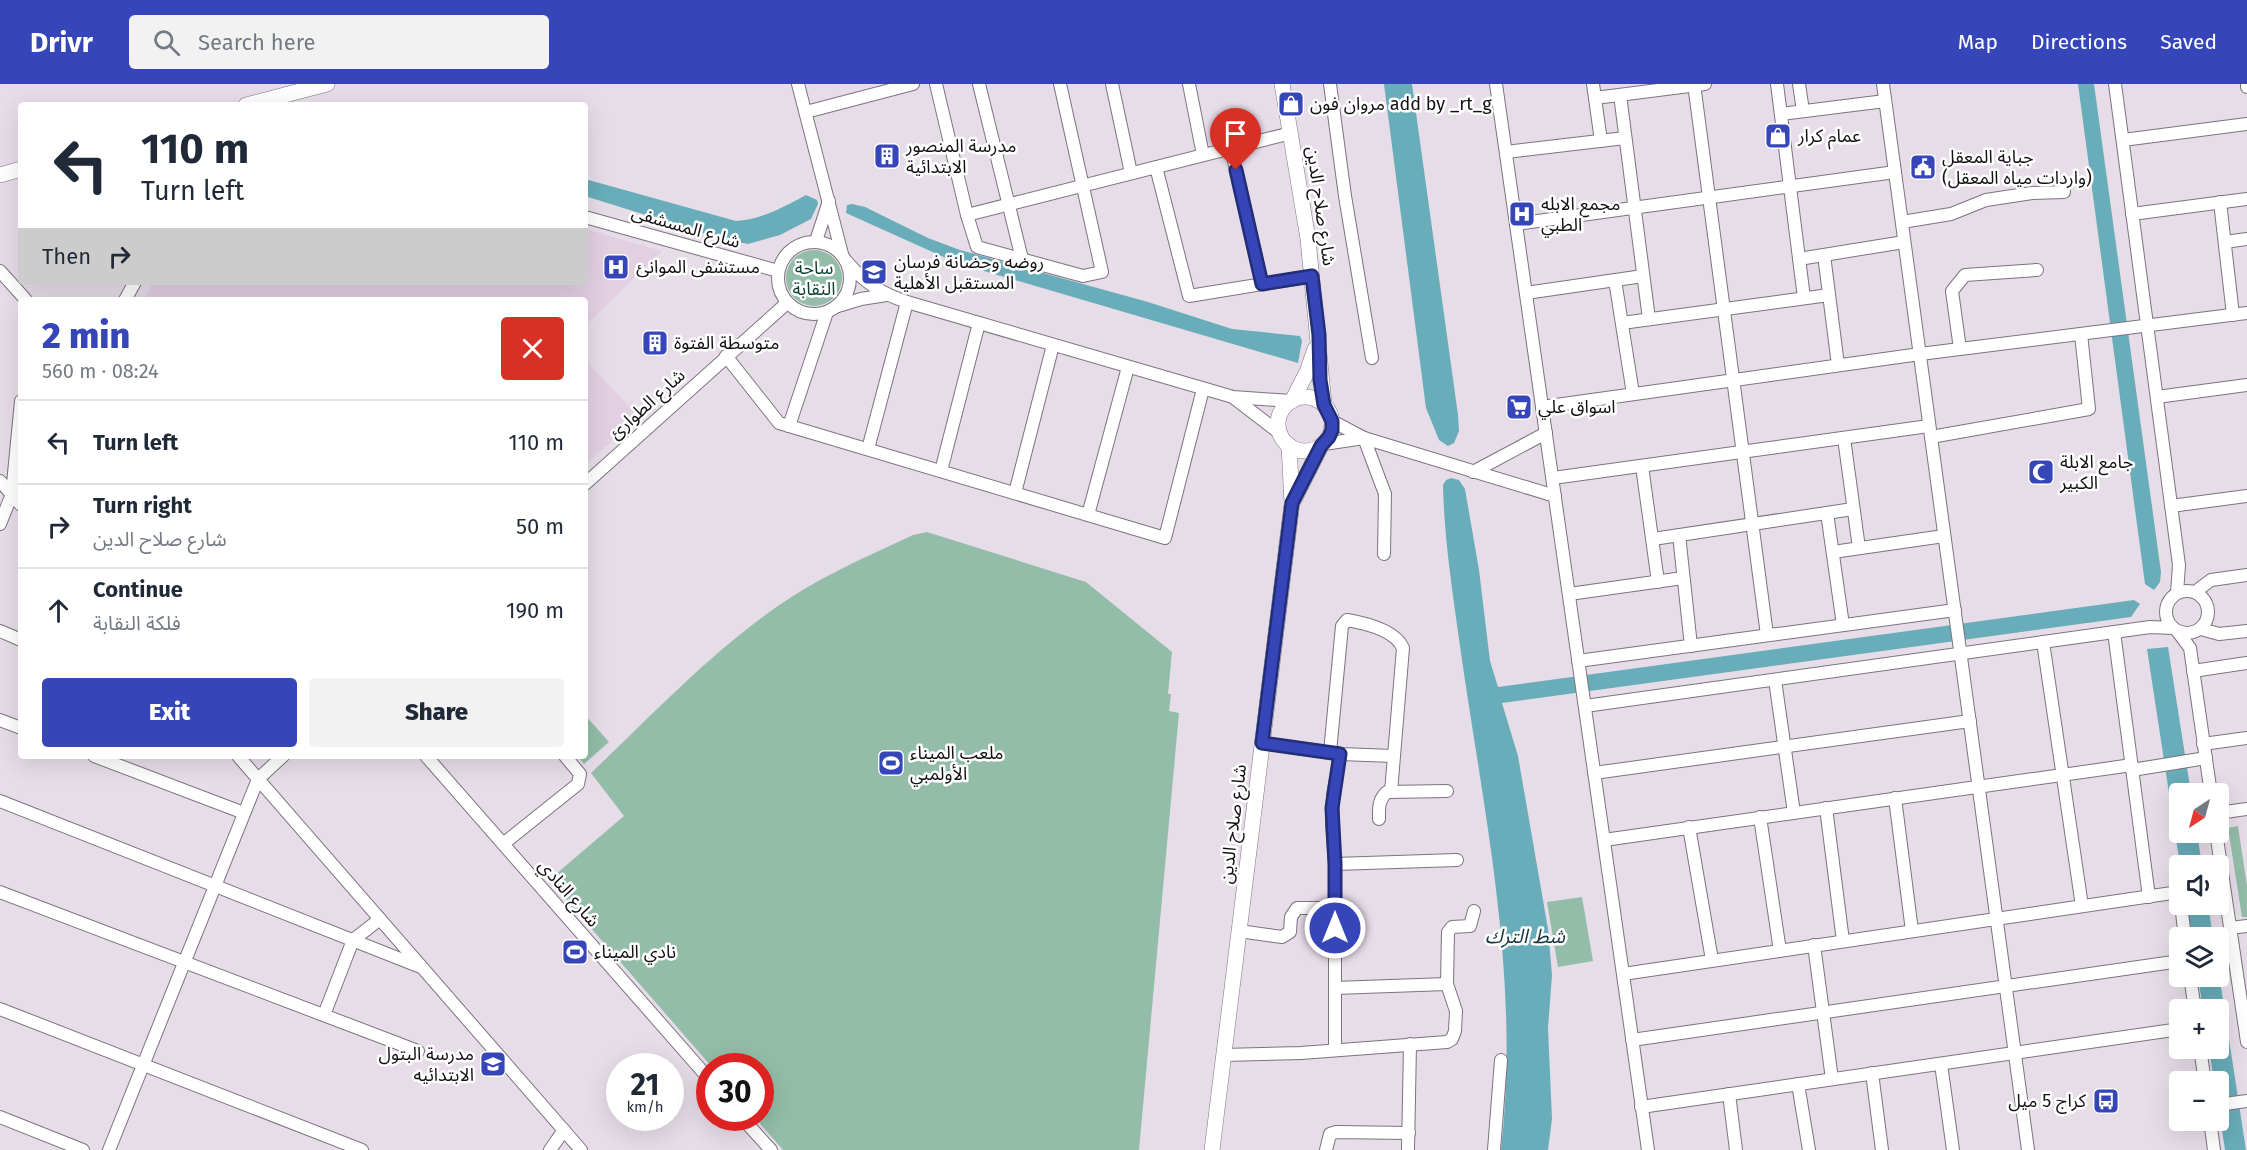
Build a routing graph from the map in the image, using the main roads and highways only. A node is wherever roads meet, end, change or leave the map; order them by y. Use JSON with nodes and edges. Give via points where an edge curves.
{"nodes":[{"id":1,"x":1282,"y":84,"type":"edge"},
{"id":2,"x":321,"y":86,"type":"edge"},
{"id":3,"x":258,"y":102,"type":"edge"},
{"id":4,"x":309,"y":102,"type":"edge"},
{"id":5,"x":18,"y":170,"type":"edge"},
{"id":6,"x":0,"y":175,"type":"edge"},
{"id":7,"x":1319,"y":335,"type":"junction"},
{"id":8,"x":1292,"y":401,"type":"junction"},
{"id":9,"x":1324,"y":405,"type":"junction"},
{"id":10,"x":1285,"y":440,"type":"junction"},
{"id":11,"x":1322,"y":445,"type":"junction"},
{"id":12,"x":1292,"y":503,"type":"junction"},
{"id":13,"x":1212,"y":1150,"type":"edge"}],
"edges":[{"from":1,"to":7,"type":"main road","name":"شارع صلاح الدين","via":[[1304,203]]},
{"from":2,"to":3,"type":"main road"},
{"from":2,"to":4,"type":"main road","via":[[312,91]]},
{"from":5,"to":6,"type":"main road"},
{"from":7,"to":8,"type":"main road","name":"شارع صلاح الدين"},
{"from":7,"to":9,"type":"main road","name":"شارع صلاح الدين"},
{"from":8,"to":9,"type":"main road","via":[[1308,397]]},
{"from":8,"to":10,"type":"main road","via":[[1280,416]]},
{"from":9,"to":11,"type":"main road","via":[[1332,421],[1329,437]]},
{"from":10,"to":11,"type":"main road","via":[[1304,451]]},
{"from":10,"to":12,"type":"main road","name":"شارع صلاح الدين"},
{"from":11,"to":12,"type":"main road","name":"شارع صلاح الدين"},
{"from":12,"to":13,"type":"main road","name":"شارع صلاح الدين"}]}
